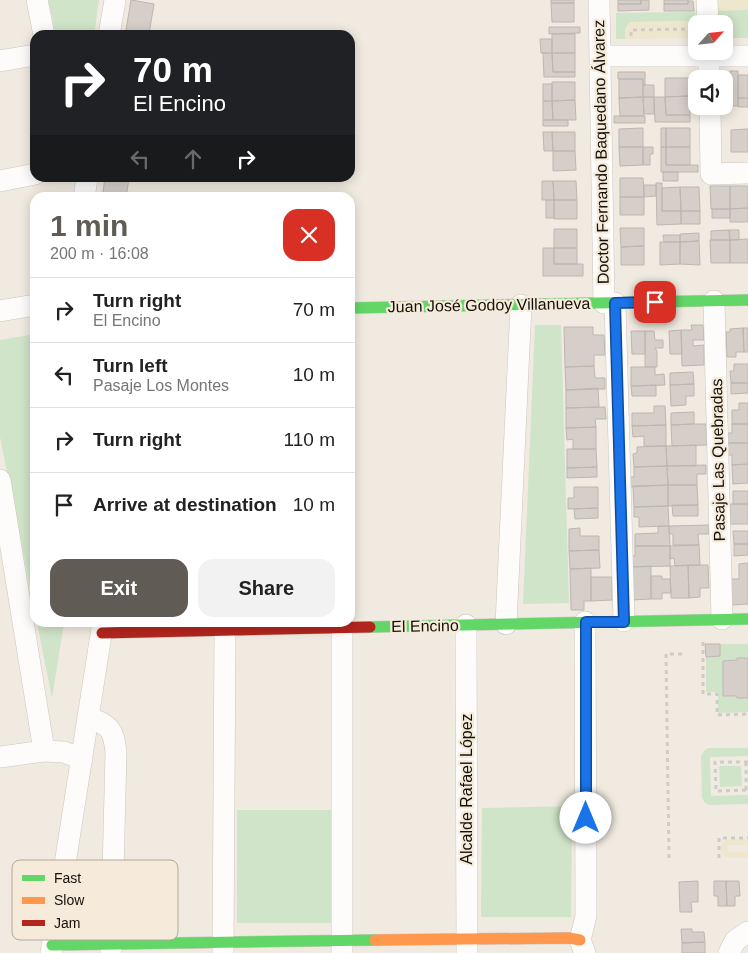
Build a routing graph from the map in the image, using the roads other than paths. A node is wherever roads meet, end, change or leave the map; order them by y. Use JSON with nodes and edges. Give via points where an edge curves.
{"nodes":[{"id":1,"x":38,"y":0,"type":"edge"},
{"id":2,"x":115,"y":0,"type":"edge"},
{"id":3,"x":599,"y":0,"type":"edge"},
{"id":4,"x":707,"y":0,"type":"edge"},
{"id":5,"x":708,"y":15,"type":"edge"},
{"id":6,"x":43,"y":30,"type":"edge"},
{"id":7,"x":110,"y":30,"type":"edge"},
{"id":8,"x":688,"y":54,"type":"edge"},
{"id":9,"x":733,"y":55,"type":"edge"},
{"id":10,"x":30,"y":56,"type":"edge"},
{"id":11,"x":600,"y":56,"type":"junction"},
{"id":12,"x":748,"y":56,"type":"edge"},
{"id":13,"x":0,"y":62,"type":"edge"},
{"id":14,"x":710,"y":115,"type":"edge"},
{"id":15,"x":748,"y":173,"type":"edge"},
{"id":16,"x":30,"y":175,"type":"edge"},
{"id":17,"x":0,"y":181,"type":"edge"},
{"id":18,"x":748,"y":300,"type":"edge"},
{"id":19,"x":714,"y":301,"type":"junction"},
{"id":20,"x":609,"y":303,"type":"junction"},
{"id":21,"x":521,"y":305,"type":"junction"},
{"id":22,"x":30,"y":306,"type":"edge"},
{"id":23,"x":355,"y":308,"type":"edge"},
{"id":24,"x":0,"y":311,"type":"edge"},
{"id":25,"x":0,"y":480,"type":"edge"},
{"id":26,"x":6,"y":551,"type":"edge"},
{"id":27,"x":722,"y":619,"type":"junction"},
{"id":28,"x":748,"y":619,"type":"edge"},
{"id":29,"x":586,"y":622,"type":"junction"},
{"id":30,"x":624,"y":622,"type":"junction"},
{"id":31,"x":506,"y":624,"type":"junction"},
{"id":32,"x":466,"y":625,"type":"junction"},
{"id":33,"x":103,"y":628,"type":"edge"},
{"id":34,"x":342,"y":629,"type":"junction"},
{"id":35,"x":225,"y":632,"type":"junction"},
{"id":36,"x":89,"y":717,"type":"junction"},
{"id":37,"x":44,"y":751,"type":"junction"},
{"id":38,"x":0,"y":759,"type":"edge"},
{"id":39,"x":82,"y":759,"type":"junction"},
{"id":40,"x":66,"y":860,"type":"edge"},
{"id":41,"x":113,"y":860,"type":"edge"},
{"id":42,"x":748,"y":932,"type":"edge"},
{"id":43,"x":467,"y":946,"type":"edge"},
{"id":44,"x":582,"y":946,"type":"edge"},
{"id":45,"x":342,"y":947,"type":"edge"},
{"id":46,"x":223,"y":948,"type":"edge"},
{"id":47,"x":52,"y":949,"type":"edge"},
{"id":48,"x":111,"y":949,"type":"edge"},
{"id":49,"x":729,"y":953,"type":"edge"}],
"edges":[{"from":1,"to":6,"type":"street"},
{"from":2,"to":7,"type":"street"},
{"from":3,"to":11,"type":"street","name":"Doctor Fernando Baquedano Álvarez"},
{"from":4,"to":5,"type":"street"},
{"from":8,"to":11,"type":"street"},
{"from":9,"to":12,"type":"street"},
{"from":10,"to":13,"type":"street"},
{"from":11,"to":20,"type":"street","name":"Doctor Fernando Baquedano Álvarez"},
{"from":14,"to":15,"type":"street","via":[[711,174]]},
{"from":16,"to":17,"type":"street"},
{"from":18,"to":19,"type":"street","name":"Juan José Godoy Villanueva"},
{"from":19,"to":20,"type":"street","name":"Juan José Godoy Villanueva"},
{"from":19,"to":27,"type":"street","name":"Pasaje Las Quebradas"},
{"from":20,"to":21,"type":"street","name":"Juan José Godoy Villanueva"},
{"from":20,"to":30,"type":"street","name":"Doctor Fernando Baquedano Álvarez"},
{"from":21,"to":23,"type":"street","name":"Juan José Godoy Villanueva"},
{"from":21,"to":31,"type":"street"},
{"from":22,"to":24,"type":"street"},
{"from":25,"to":26,"type":"street"},
{"from":26,"to":37,"type":"street"},
{"from":27,"to":28,"type":"street","name":"El Encino"},
{"from":27,"to":30,"type":"street","name":"El Encino"},
{"from":29,"to":30,"type":"street","name":"El Encino"},
{"from":29,"to":31,"type":"street","name":"El Encino"},
{"from":29,"to":44,"type":"street","via":[[586,916]]},
{"from":31,"to":32,"type":"street","name":"El Encino"},
{"from":32,"to":34,"type":"street","name":"El Encino"},
{"from":32,"to":43,"type":"street","name":"Alcalde Rafael López"},
{"from":33,"to":35,"type":"street","name":"El Encino"},
{"from":33,"to":36,"type":"street"},
{"from":34,"to":35,"type":"street","name":"El Encino"},
{"from":34,"to":45,"type":"street"},
{"from":35,"to":46,"type":"street"},
{"from":36,"to":39,"type":"street"},
{"from":36,"to":41,"type":"street","via":[[107,725],[114,736]]},
{"from":37,"to":38,"type":"street"},
{"from":37,"to":39,"type":"street","via":[[64,752]]},
{"from":39,"to":40,"type":"street"},
{"from":42,"to":49,"type":"street","via":[[735,941]]},
{"from":43,"to":44,"type":"street","via":[[569,938]]},
{"from":43,"to":45,"type":"street"},
{"from":45,"to":46,"type":"street"},
{"from":46,"to":48,"type":"street"},
{"from":47,"to":48,"type":"street"}]}
